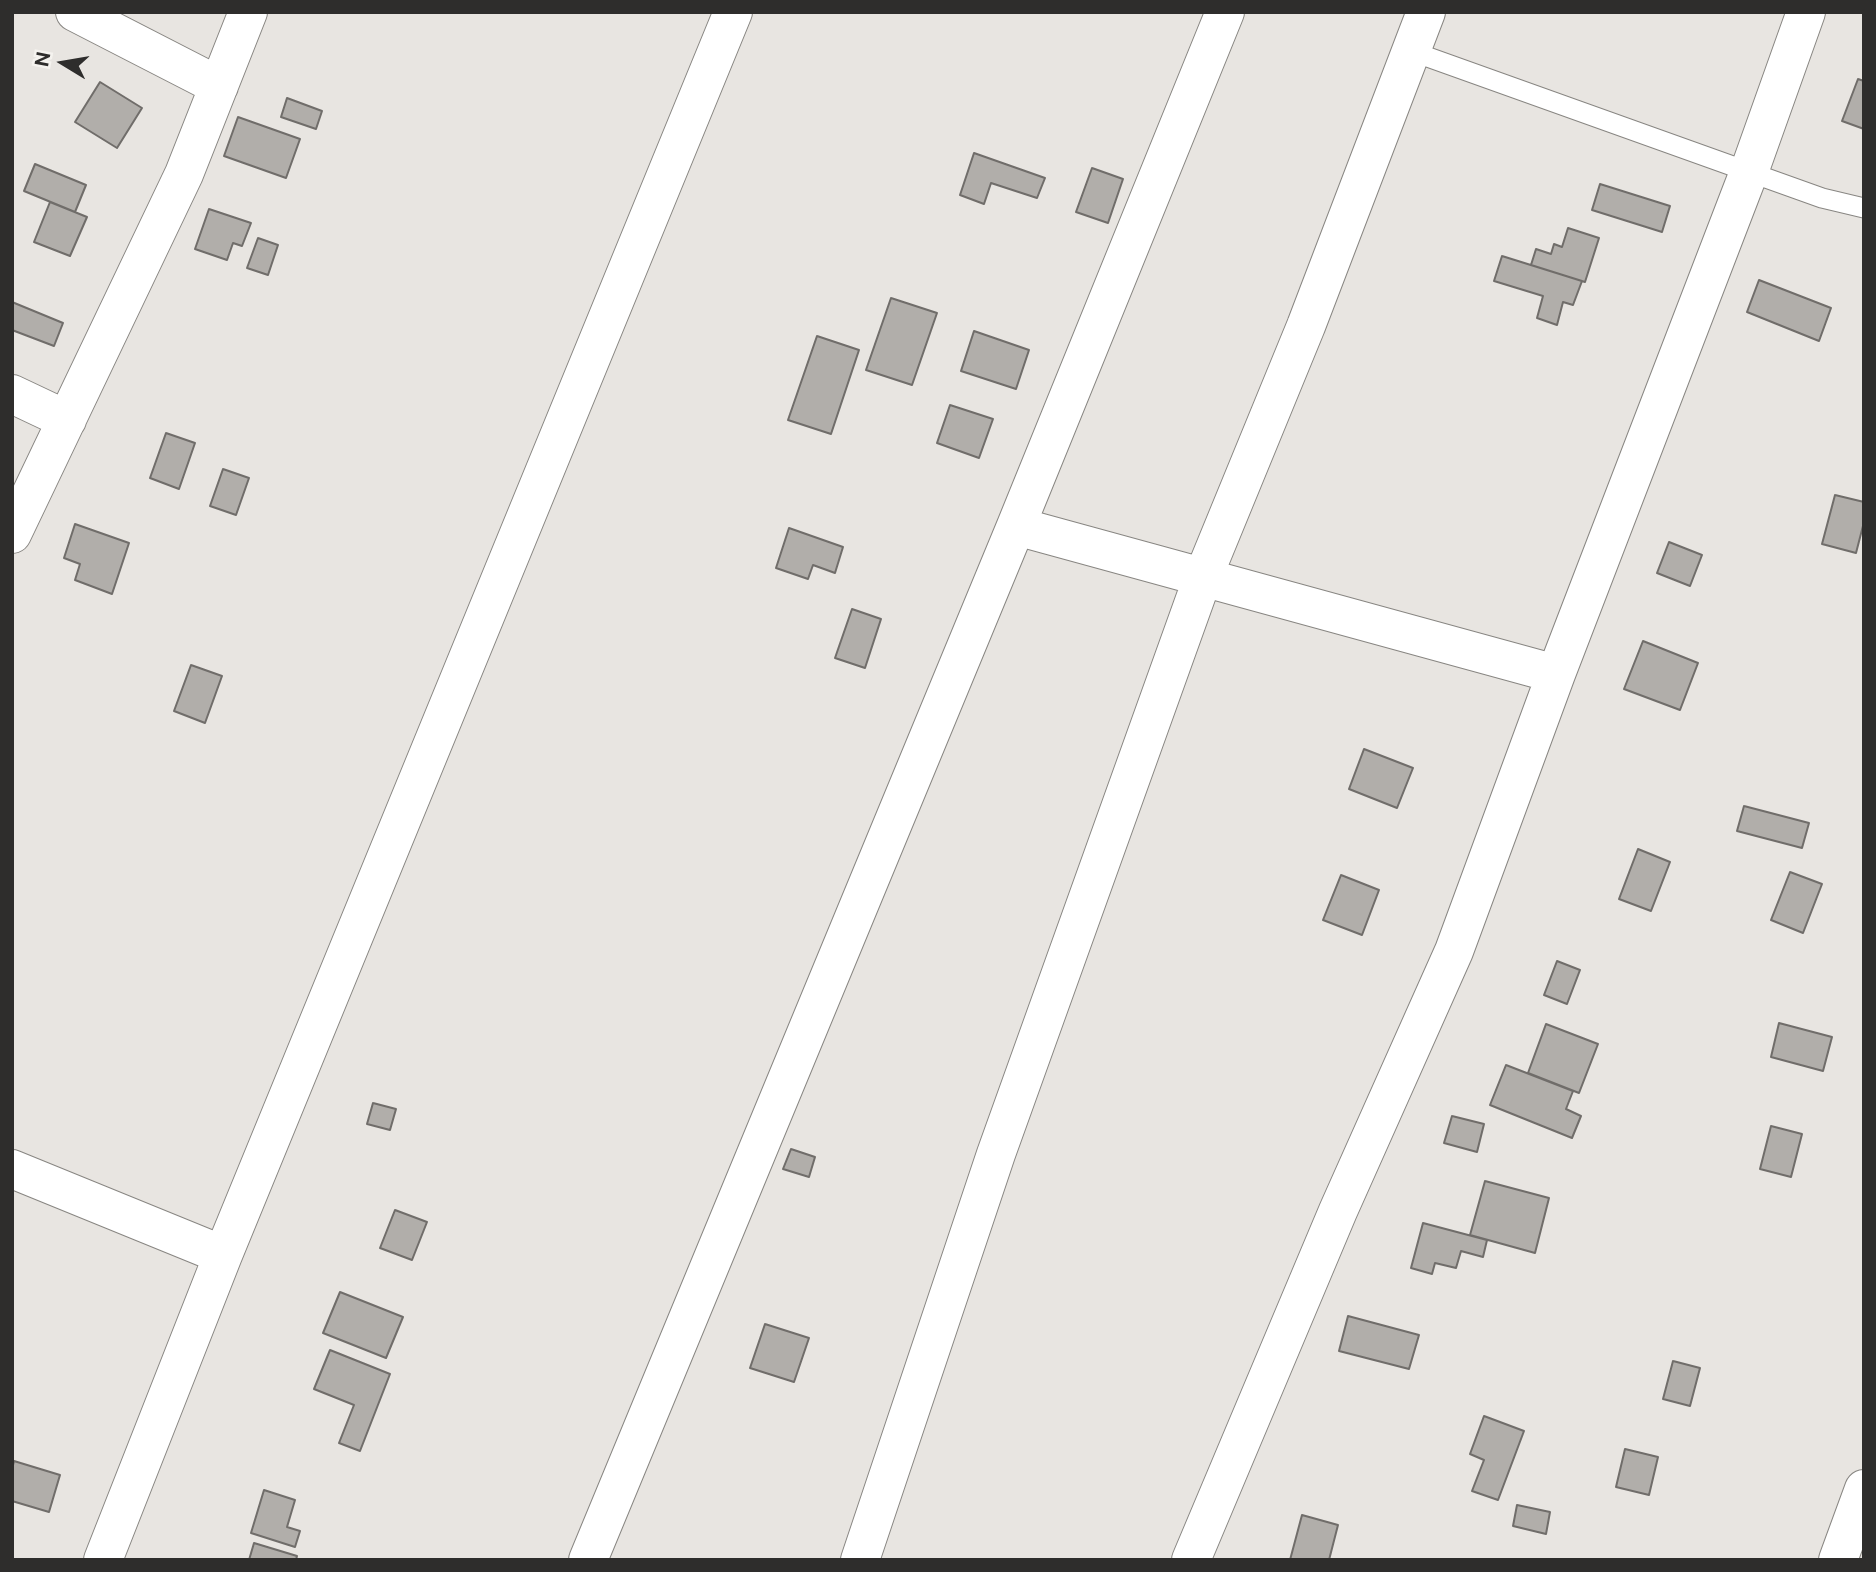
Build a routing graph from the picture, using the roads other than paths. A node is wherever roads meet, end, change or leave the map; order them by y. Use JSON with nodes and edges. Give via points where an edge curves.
{"nodes":[{"id":1,"x":75,"y":12,"type":"edge"},
{"id":2,"x":248,"y":12,"type":"edge"},
{"id":3,"x":733,"y":12,"type":"edge"},
{"id":4,"x":1224,"y":12,"type":"edge"},
{"id":5,"x":1426,"y":12,"type":"edge"},
{"id":6,"x":1806,"y":12,"type":"edge"},
{"id":7,"x":1412,"y":51,"type":"junction"},
{"id":8,"x":219,"y":86,"type":"junction"},
{"id":9,"x":1749,"y":172,"type":"junction"},
{"id":10,"x":1864,"y":208,"type":"edge"},
{"id":11,"x":12,"y":394,"type":"edge"},
{"id":12,"x":67,"y":420,"type":"junction"},
{"id":13,"x":1016,"y":526,"type":"junction"},
{"id":14,"x":12,"y":534,"type":"edge"},
{"id":15,"x":1203,"y":577,"type":"junction"},
{"id":16,"x":1556,"y":674,"type":"junction"},
{"id":17,"x":12,"y":1169,"type":"edge"},
{"id":18,"x":223,"y":1255,"type":"junction"},
{"id":19,"x":1864,"y":1489,"type":"edge"},
{"id":20,"x":103,"y":1560,"type":"edge"},
{"id":21,"x":588,"y":1560,"type":"edge"},
{"id":22,"x":860,"y":1560,"type":"edge"},
{"id":23,"x":1191,"y":1560,"type":"edge"},
{"id":24,"x":1839,"y":1560,"type":"edge"}],
"edges":[{"from":1,"to":8,"type":"street"},
{"from":2,"to":8,"type":"street"},
{"from":3,"to":18,"type":"street"},
{"from":4,"to":13,"type":"street"},
{"from":5,"to":7,"type":"street"},
{"from":6,"to":9,"type":"street"},
{"from":7,"to":9,"type":"lane"},
{"from":7,"to":15,"type":"street"},
{"from":8,"to":12,"type":"street","via":[[184,174]]},
{"from":9,"to":10,"type":"lane"},
{"from":9,"to":16,"type":"street"},
{"from":11,"to":12,"type":"street"},
{"from":12,"to":14,"type":"street"},
{"from":13,"to":15,"type":"street"},
{"from":13,"to":21,"type":"street"},
{"from":15,"to":16,"type":"street"},
{"from":15,"to":22,"type":"street","via":[[996,1154]]},
{"from":16,"to":23,"type":"street","via":[[1454,951],[1338,1210]]},
{"from":17,"to":18,"type":"street"},
{"from":18,"to":20,"type":"street"},
{"from":19,"to":24,"type":"street"}]}
